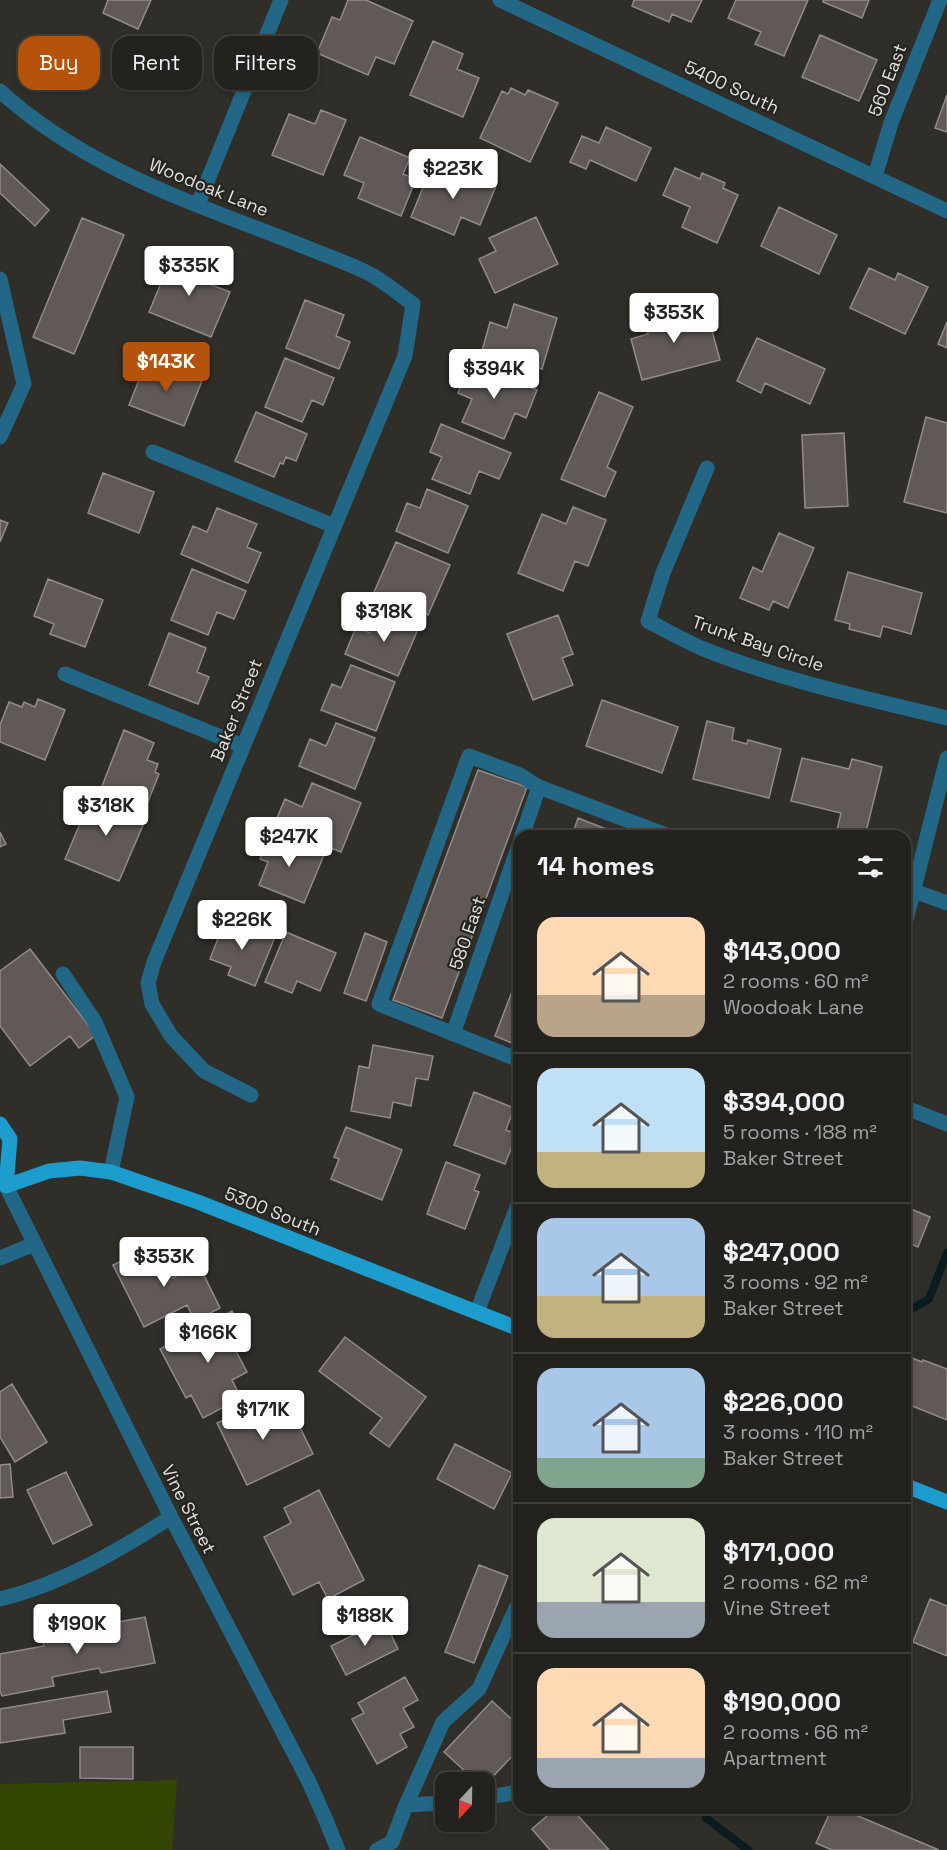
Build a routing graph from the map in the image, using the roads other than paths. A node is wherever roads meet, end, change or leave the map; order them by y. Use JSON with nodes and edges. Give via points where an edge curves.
{"nodes":[{"id":1,"x":280,"y":0,"type":"edge"},
{"id":2,"x":500,"y":0,"type":"edge"},
{"id":3,"x":940,"y":0,"type":"edge"},
{"id":4,"x":0,"y":91,"type":"edge"},
{"id":5,"x":875,"y":176,"type":"junction"},
{"id":6,"x":198,"y":204,"type":"junction"},
{"id":7,"x":947,"y":211,"type":"edge"},
{"id":8,"x":0,"y":279,"type":"edge"},
{"id":9,"x":413,"y":304,"type":"joint"},
{"id":10,"x":0,"y":437,"type":"edge"},
{"id":11,"x":153,"y":452,"type":"dead end"},
{"id":12,"x":707,"y":468,"type":"dead end"},
{"id":13,"x":334,"y":526,"type":"junction"},
{"id":14,"x":65,"y":674,"type":"dead end"},
{"id":15,"x":947,"y":718,"type":"edge"},
{"id":16,"x":243,"y":746,"type":"junction"},
{"id":17,"x":947,"y":758,"type":"edge"},
{"id":18,"x":540,"y":787,"type":"junction"},
{"id":19,"x":524,"y":830,"type":"edge"},
{"id":20,"x":653,"y":830,"type":"edge"},
{"id":21,"x":513,"y":862,"type":"edge"},
{"id":22,"x":914,"y":891,"type":"junction"},
{"id":23,"x":911,"y":901,"type":"edge"},
{"id":24,"x":947,"y":903,"type":"edge"},
{"id":25,"x":63,"y":974,"type":"dead end"},
{"id":26,"x":453,"y":1034,"type":"junction"},
{"id":27,"x":513,"y":1058,"type":"edge"},
{"id":28,"x":251,"y":1095,"type":"dead end"},
{"id":29,"x":911,"y":1110,"type":"edge"},
{"id":30,"x":0,"y":1124,"type":"edge"},
{"id":31,"x":947,"y":1124,"type":"edge"},
{"id":32,"x":111,"y":1172,"type":"junction"},
{"id":33,"x":3,"y":1183,"type":"edge"},
{"id":34,"x":513,"y":1218,"type":"edge"},
{"id":35,"x":34,"y":1244,"type":"junction"},
{"id":36,"x":0,"y":1258,"type":"edge"},
{"id":37,"x":477,"y":1312,"type":"junction"},
{"id":38,"x":513,"y":1327,"type":"edge"},
{"id":39,"x":911,"y":1488,"type":"edge"},
{"id":40,"x":947,"y":1502,"type":"edge"},
{"id":41,"x":171,"y":1517,"type":"junction"},
{"id":42,"x":0,"y":1599,"type":"edge"},
{"id":43,"x":513,"y":1615,"type":"edge"},
{"id":44,"x":513,"y":1793,"type":"edge"},
{"id":45,"x":495,"y":1796,"type":"edge"},
{"id":46,"x":435,"y":1804,"type":"edge"},
{"id":47,"x":406,"y":1805,"type":"junction"},
{"id":48,"x":338,"y":1850,"type":"edge"},
{"id":49,"x":377,"y":1850,"type":"edge"}],
"edges":[{"from":1,"to":6,"type":"street"},
{"from":2,"to":5,"type":"street","name":"5400 South"},
{"from":3,"to":5,"type":"street","name":"560 East","via":[[891,123]]},
{"from":4,"to":6,"type":"street","name":"Woodoak Lane","via":[[85,153]]},
{"from":5,"to":7,"type":"street","name":"5400 South"},
{"from":6,"to":9,"type":"street","name":"Woodoak Lane","via":[[369,273]]},
{"from":8,"to":10,"type":"street","via":[[24,384]]},
{"from":9,"to":13,"type":"street","name":"Baker Street","via":[[405,356]]},
{"from":11,"to":13,"type":"street"},
{"from":12,"to":15,"type":"street","name":"Trunk Bay Circle","via":[[663,573],[648,621],[700,647],[764,670]]},
{"from":13,"to":16,"type":"street","name":"Baker Street"},
{"from":14,"to":16,"type":"street"},
{"from":16,"to":28,"type":"street","name":"Baker Street","via":[[148,983],[152,1004],[171,1036],[204,1071]]},
{"from":17,"to":22,"type":"street"},
{"from":18,"to":19,"type":"street"},
{"from":18,"to":20,"type":"street"},
{"from":18,"to":26,"type":"street","via":[[469,756],[378,1005]]},
{"from":21,"to":26,"type":"street","name":"580 East"},
{"from":22,"to":23,"type":"street"},
{"from":22,"to":24,"type":"street"},
{"from":25,"to":32,"type":"street","via":[[95,1022],[127,1097]]},
{"from":26,"to":27,"type":"street"},
{"from":29,"to":31,"type":"street"},
{"from":30,"to":33,"type":"main road","via":[[10,1140]]},
{"from":32,"to":33,"type":"main road","name":"5300 South","via":[[80,1168],[49,1171]]},
{"from":32,"to":37,"type":"main road","name":"5300 South","via":[[198,1202]]},
{"from":33,"to":35,"type":"street","name":"Vine Street"},
{"from":34,"to":37,"type":"street"},
{"from":35,"to":36,"type":"street"},
{"from":35,"to":41,"type":"street","name":"Vine Street"},
{"from":37,"to":38,"type":"main road","name":"5300 South"},
{"from":39,"to":40,"type":"main road"},
{"from":41,"to":42,"type":"street","via":[[132,1543],[65,1576]]},
{"from":41,"to":48,"type":"street","name":"Vine Street","via":[[309,1782]]},
{"from":43,"to":47,"type":"street","via":[[479,1689],[443,1722]]},
{"from":44,"to":45,"type":"street"},
{"from":46,"to":47,"type":"street"},
{"from":47,"to":49,"type":"street","via":[[392,1842]]}]}
